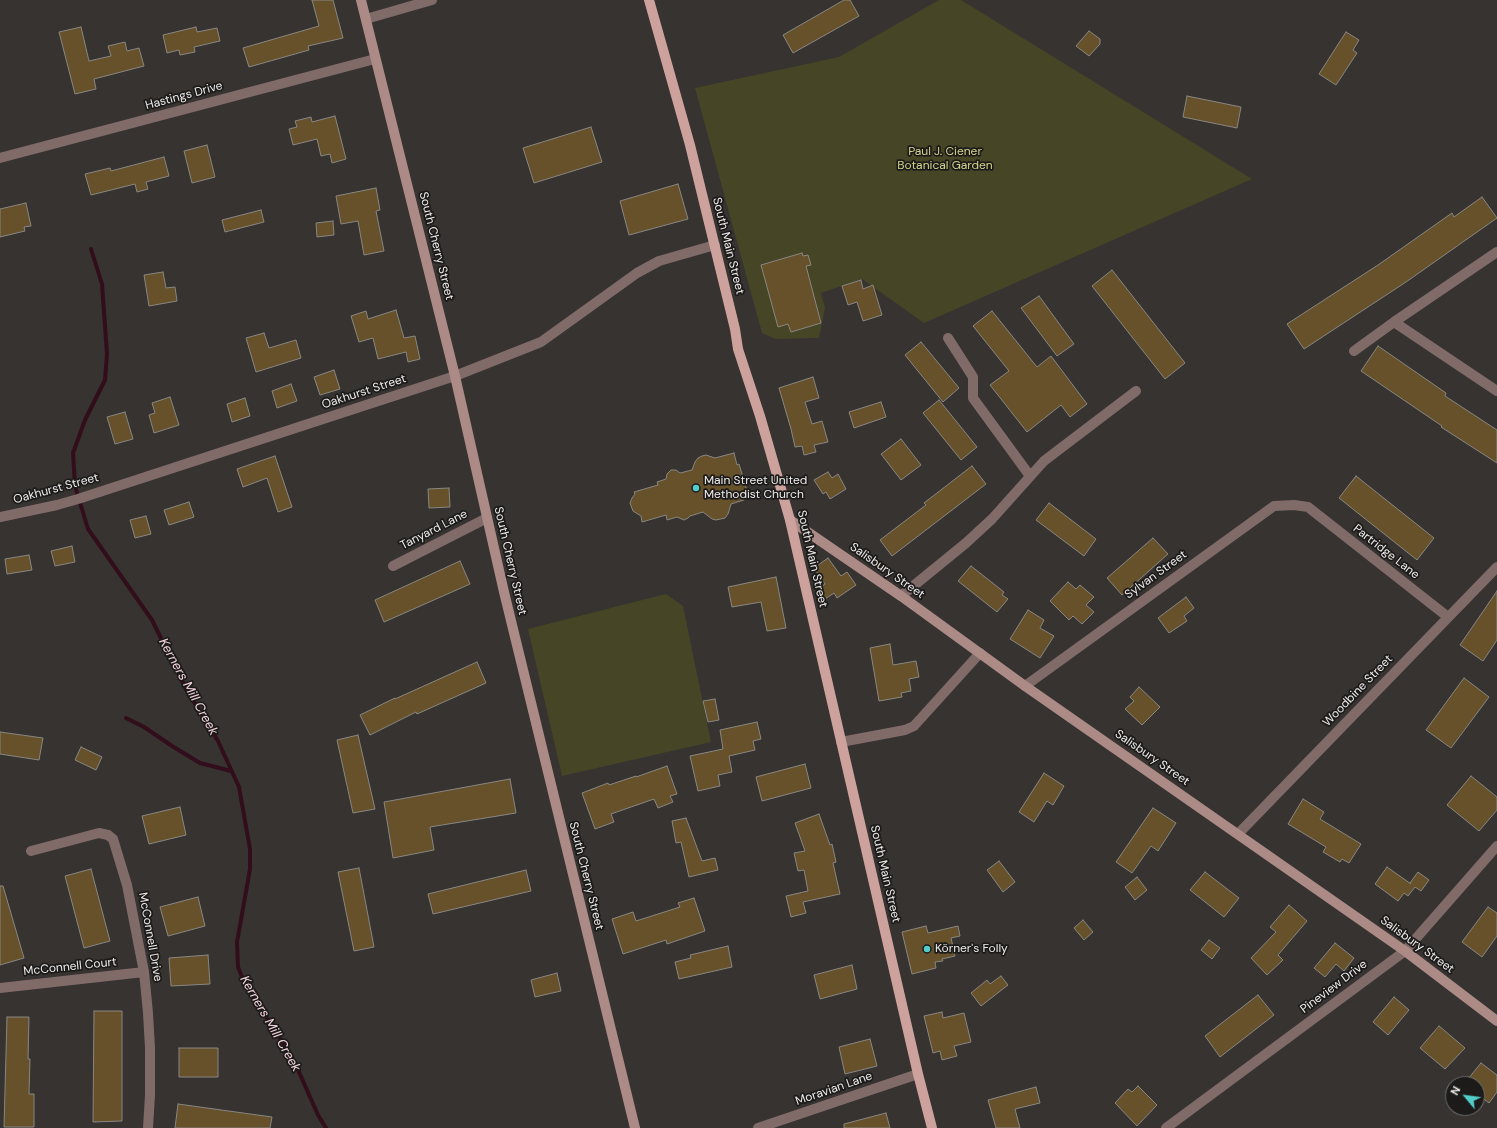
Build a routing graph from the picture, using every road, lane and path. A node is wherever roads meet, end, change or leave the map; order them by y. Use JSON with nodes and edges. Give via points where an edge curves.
{"nodes":[{"id":1,"x":361,"y":0,"type":"edge"},
{"id":2,"x":432,"y":0,"type":"edge"},
{"id":3,"x":652,"y":1,"type":"edge"},
{"id":4,"x":366,"y":19,"type":"junction"},
{"id":5,"x":375,"y":59,"type":"junction"},
{"id":6,"x":0,"y":158,"type":"edge"},
{"id":7,"x":715,"y":244,"type":"junction"},
{"id":8,"x":1497,"y":252,"type":"edge"},
{"id":9,"x":1394,"y":322,"type":"junction"},
{"id":10,"x":948,"y":338,"type":"dead end"},
{"id":11,"x":1354,"y":350,"type":"dead end"},
{"id":12,"x":455,"y":376,"type":"junction"},
{"id":13,"x":1136,"y":391,"type":"dead end"},
{"id":14,"x":1497,"y":391,"type":"edge"},
{"id":15,"x":1030,"y":476,"type":"junction"},
{"id":16,"x":1308,"y":507,"type":"joint"},
{"id":17,"x":0,"y":517,"type":"edge"},
{"id":18,"x":487,"y":518,"type":"junction"},
{"id":19,"x":790,"y":520,"type":"junction"},
{"id":20,"x":393,"y":566,"type":"dead end"},
{"id":21,"x":1497,"y":567,"type":"edge"},
{"id":22,"x":901,"y":596,"type":"junction"},
{"id":23,"x":1448,"y":618,"type":"junction"},
{"id":24,"x":980,"y":653,"type":"junction"},
{"id":25,"x":1025,"y":686,"type":"junction"},
{"id":26,"x":841,"y":742,"type":"junction"},
{"id":27,"x":1238,"y":834,"type":"junction"},
{"id":28,"x":1497,"y":846,"type":"edge"},
{"id":29,"x":31,"y":850,"type":"dead end"},
{"id":30,"x":1405,"y":951,"type":"junction"},
{"id":31,"x":144,"y":972,"type":"junction"},
{"id":32,"x":0,"y":988,"type":"edge"},
{"id":33,"x":1497,"y":1021,"type":"edge"},
{"id":34,"x":918,"y":1074,"type":"junction"},
{"id":35,"x":148,"y":1128,"type":"edge"},
{"id":36,"x":635,"y":1128,"type":"edge"},
{"id":37,"x":758,"y":1128,"type":"edge"},
{"id":38,"x":932,"y":1128,"type":"edge"},
{"id":39,"x":1166,"y":1128,"type":"edge"}],
"edges":[{"from":1,"to":4,"type":"main road","name":"South Cherry Street"},
{"from":2,"to":4,"type":"street"},
{"from":3,"to":7,"type":"main road","name":"South Main Street","via":[[672,88],[690,145]]},
{"from":4,"to":5,"type":"main road","name":"South Cherry Street"},
{"from":5,"to":6,"type":"street","name":"Hastings Drive"},
{"from":5,"to":12,"type":"main road","name":"South Cherry Street"},
{"from":7,"to":12,"type":"street","name":"Oakhurst Street","via":[[659,261],[637,273],[541,342]]},
{"from":7,"to":19,"type":"main road","name":"South Main Street","via":[[738,349]]},
{"from":8,"to":9,"type":"street"},
{"from":9,"to":11,"type":"street"},
{"from":9,"to":14,"type":"street"},
{"from":10,"to":15,"type":"street","via":[[973,377],[973,398]]},
{"from":12,"to":17,"type":"street","name":"Oakhurst Street","via":[[96,493],[57,505]]},
{"from":12,"to":18,"type":"main road","name":"South Cherry Street"},
{"from":13,"to":15,"type":"street","via":[[1044,461]]},
{"from":15,"to":22,"type":"street","via":[[992,519]]},
{"from":16,"to":23,"type":"street","name":"Partridge Lane"},
{"from":16,"to":25,"type":"street","name":"Sylvan Street","via":[[1274,506]]},
{"from":18,"to":20,"type":"street","name":"Tanyard Lane"},
{"from":18,"to":36,"type":"main road","name":"South Cherry Street"},
{"from":19,"to":22,"type":"main road","name":"Salisbury Street"},
{"from":19,"to":26,"type":"main road","name":"South Main Street"},
{"from":21,"to":23,"type":"street","name":"Woodbine Street"},
{"from":22,"to":24,"type":"main road","name":"Salisbury Street"},
{"from":23,"to":27,"type":"street","name":"Woodbine Street"},
{"from":24,"to":25,"type":"main road","name":"Salisbury Street"},
{"from":24,"to":26,"type":"street","via":[[914,726]]},
{"from":25,"to":27,"type":"main road","name":"Salisbury Street"},
{"from":26,"to":34,"type":"main road","name":"South Main Street"},
{"from":27,"to":30,"type":"main road","name":"Salisbury Street"},
{"from":28,"to":30,"type":"street","name":"Pineview Drive"},
{"from":29,"to":31,"type":"street","name":"McConnell Drive","via":[[99,833],[112,839],[128,885]]},
{"from":30,"to":33,"type":"main road","name":"Salisbury Street"},
{"from":30,"to":39,"type":"street","name":"Pineview Drive"},
{"from":31,"to":32,"type":"street","name":"McConnell Court"},
{"from":31,"to":35,"type":"street","name":"McConnell Drive","via":[[150,1048]]},
{"from":34,"to":37,"type":"street","name":"Moravian Lane"},
{"from":34,"to":38,"type":"main road","name":"South Main Street"}]}
